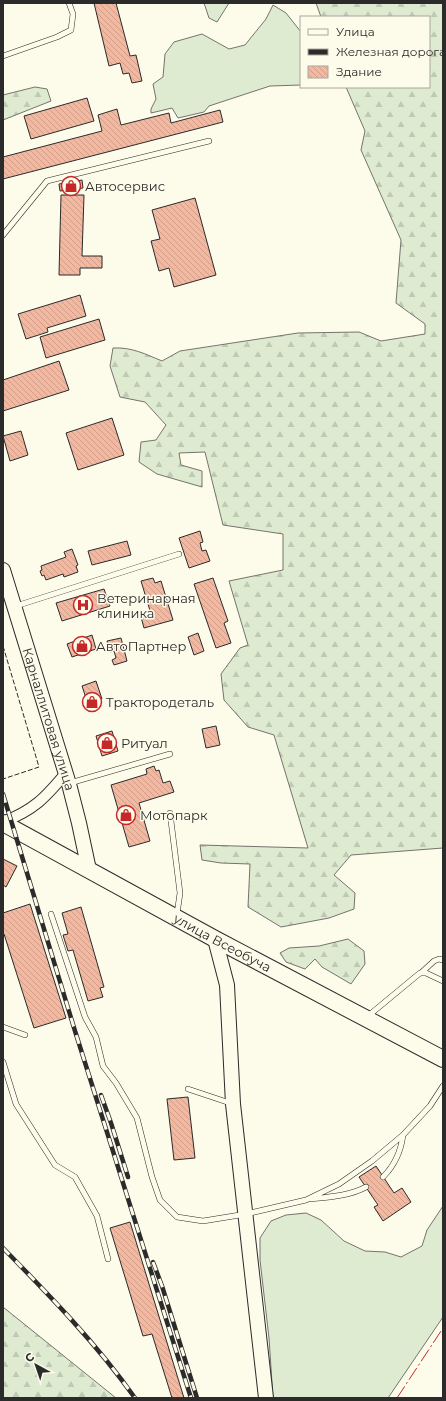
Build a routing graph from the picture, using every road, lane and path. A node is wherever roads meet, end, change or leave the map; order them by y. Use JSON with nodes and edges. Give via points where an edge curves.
{"nodes":[{"id":1,"x":69,"y":3,"type":"edge"},
{"id":2,"x":3,"y":56,"type":"edge"},
{"id":3,"x":209,"y":141,"type":"dead end"},
{"id":4,"x":3,"y":235,"type":"edge"},
{"id":5,"x":179,"y":554,"type":"dead end"},
{"id":6,"x":3,"y":570,"type":"edge"},
{"id":7,"x":15,"y":607,"type":"junction"},
{"id":8,"x":170,"y":754,"type":"dead end"},
{"id":9,"x":67,"y":778,"type":"junction"},
{"id":10,"x":170,"y":813,"type":"dead end"},
{"id":11,"x":3,"y":822,"type":"edge"},
{"id":12,"x":89,"y":870,"type":"junction"},
{"id":13,"x":51,"y":914,"type":"dead end"},
{"id":14,"x":176,"y":917,"type":"junction"},
{"id":15,"x":215,"y":939,"type":"junction"},
{"id":16,"x":443,"y":960,"type":"edge"},
{"id":17,"x":420,"y":973,"type":"junction"},
{"id":18,"x":443,"y":981,"type":"edge"},
{"id":19,"x":366,"y":1018,"type":"junction"},
{"id":20,"x":3,"y":1027,"type":"edge"},
{"id":21,"x":25,"y":1035,"type":"dead end"},
{"id":22,"x":443,"y":1059,"type":"edge"},
{"id":23,"x":3,"y":1062,"type":"edge"},
{"id":24,"x":443,"y":1086,"type":"edge"},
{"id":25,"x":188,"y":1089,"type":"dead end"},
{"id":26,"x":233,"y":1104,"type":"junction"},
{"id":27,"x":403,"y":1135,"type":"junction"},
{"id":28,"x":383,"y":1177,"type":"dead end"},
{"id":29,"x":366,"y":1187,"type":"dead end"},
{"id":30,"x":306,"y":1200,"type":"junction"},
{"id":31,"x":246,"y":1214,"type":"junction"},
{"id":32,"x":108,"y":1259,"type":"dead end"},
{"id":33,"x":266,"y":1398,"type":"edge"}],
"edges":[{"from":1,"to":2,"type":"lane","via":[[73,14],[71,30],[57,38]]},
{"from":3,"to":4,"type":"lane","via":[[47,180]]},
{"from":5,"to":7,"type":"lane"},
{"from":6,"to":7,"type":"main road","name":"Карналлитовая улица"},
{"from":7,"to":9,"type":"main road","name":"Карналлитовая улица"},
{"from":8,"to":9,"type":"lane"},
{"from":9,"to":11,"type":"street","via":[[40,802]]},
{"from":9,"to":12,"type":"main road","name":"Карналлитовая улица"},
{"from":10,"to":14,"type":"lane","via":[[180,893]]},
{"from":11,"to":12,"type":"main road","name":"улица Всеобуча"},
{"from":12,"to":14,"type":"main road","name":"улица Всеобуча"},
{"from":13,"to":31,"type":"lane","via":[[85,1017],[96,1037],[103,1066],[137,1118],[160,1200],[177,1217],[203,1221]]},
{"from":14,"to":15,"type":"main road","name":"улица Всеобуча"},
{"from":15,"to":19,"type":"main road","name":"улица Всеобуча"},
{"from":15,"to":26,"type":"main road","via":[[227,985]]},
{"from":16,"to":17,"type":"lane","via":[[434,961]]},
{"from":17,"to":18,"type":"lane"},
{"from":17,"to":19,"type":"lane"},
{"from":19,"to":22,"type":"main road","name":"улица Всеобуча"},
{"from":20,"to":21,"type":"lane"},
{"from":23,"to":32,"type":"lane","via":[[16,1104],[55,1165],[76,1177],[97,1216]]},
{"from":24,"to":27,"type":"lane","via":[[430,1106]]},
{"from":25,"to":26,"type":"lane"},
{"from":26,"to":31,"type":"main road"},
{"from":27,"to":28,"type":"lane","via":[[396,1160]]},
{"from":27,"to":30,"type":"lane","via":[[340,1184]]},
{"from":29,"to":30,"type":"lane","via":[[344,1195]]},
{"from":30,"to":31,"type":"lane"},
{"from":31,"to":33,"type":"main road"}]}
